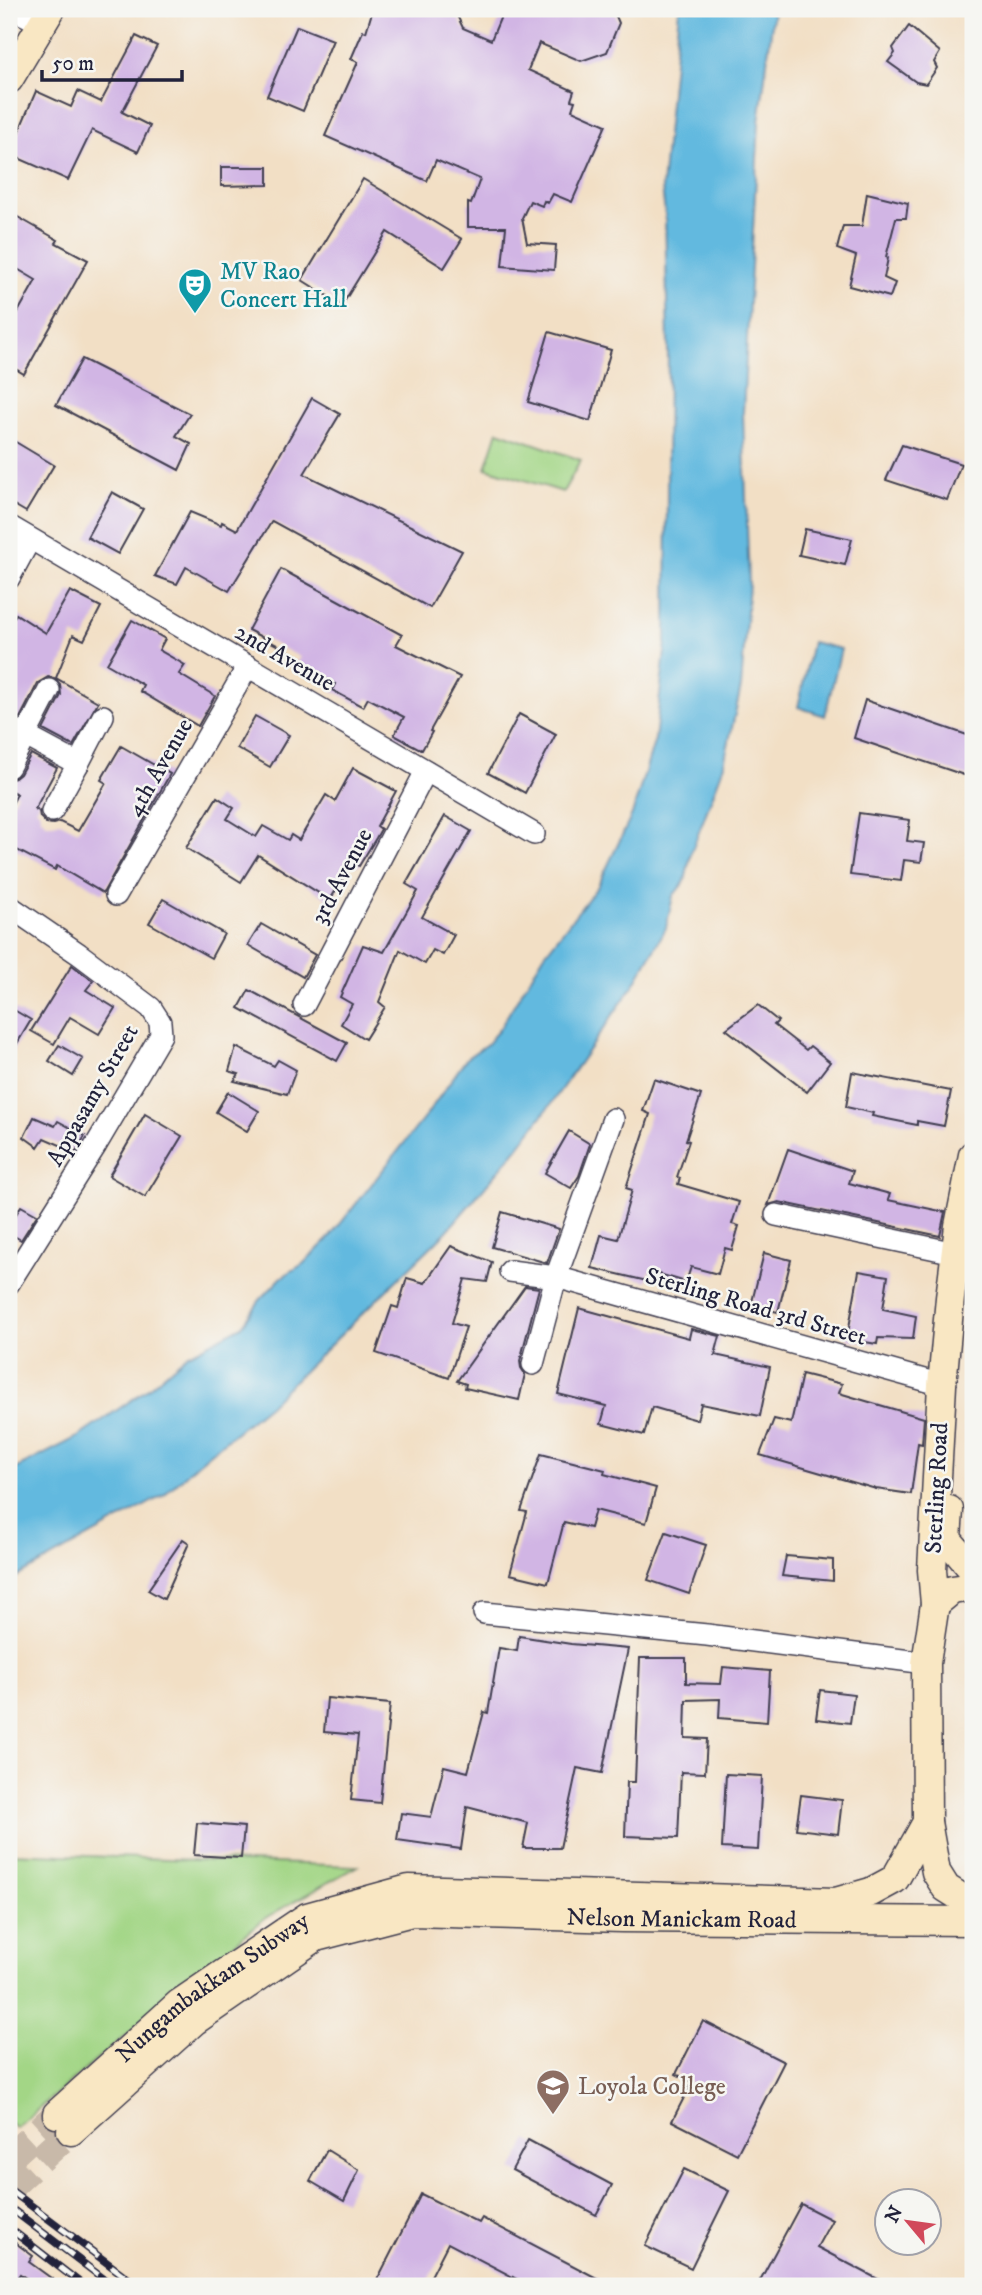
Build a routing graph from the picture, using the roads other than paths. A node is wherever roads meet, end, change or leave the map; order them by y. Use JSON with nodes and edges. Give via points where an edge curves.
{"nodes":[{"id":1,"x":33,"y":11,"type":"edge"},
{"id":2,"x":9,"y":55,"type":"edge"},
{"id":3,"x":9,"y":79,"type":"edge"},
{"id":4,"x":9,"y":526,"type":"edge"},
{"id":5,"x":30,"y":539,"type":"junction"},
{"id":6,"x":9,"y":578,"type":"edge"},
{"id":7,"x":248,"y":666,"type":"junction"},
{"id":8,"x":50,"y":690,"type":"dead end"},
{"id":9,"x":103,"y":716,"type":"dead end"},
{"id":10,"x":17,"y":731,"type":"edge"},
{"id":11,"x":78,"y":764,"type":"junction"},
{"id":12,"x":9,"y":767,"type":"edge"},
{"id":13,"x":426,"y":771,"type":"junction"},
{"id":14,"x":52,"y":811,"type":"dead end"},
{"id":15,"x":534,"y":834,"type":"dead end"},
{"id":16,"x":116,"y":895,"type":"dead end"},
{"id":17,"x":9,"y":906,"type":"edge"},
{"id":18,"x":304,"y":1005,"type":"dead end"},
{"id":19,"x":613,"y":1119,"type":"dead end"},
{"id":20,"x":973,"y":1155,"type":"edge"},
{"id":21,"x":776,"y":1215,"type":"dead end"},
{"id":22,"x":969,"y":1266,"type":"edge"},
{"id":23,"x":510,"y":1271,"type":"dead end"},
{"id":24,"x":556,"y":1277,"type":"junction"},
{"id":25,"x":9,"y":1283,"type":"edge"},
{"id":26,"x":533,"y":1364,"type":"dead end"},
{"id":27,"x":942,"y":1385,"type":"junction"},
{"id":28,"x":973,"y":1570,"type":"edge"},
{"id":29,"x":973,"y":1587,"type":"edge"},
{"id":30,"x":935,"y":1604,"type":"junction"},
{"id":31,"x":484,"y":1613,"type":"dead end"},
{"id":32,"x":926,"y":1663,"type":"junction"},
{"id":33,"x":927,"y":1822,"type":"junction"},
{"id":34,"x":973,"y":1905,"type":"edge"},
{"id":35,"x":390,"y":1906,"type":"junction"},
{"id":36,"x":973,"y":1921,"type":"edge"},
{"id":37,"x":64,"y":2122,"type":"tunnel mouth"}],
"edges":[{"from":1,"to":2,"type":"main road"},
{"from":1,"to":3,"type":"main road"},
{"from":4,"to":5,"type":"street","name":"2nd Avenue"},
{"from":5,"to":6,"type":"street"},
{"from":5,"to":7,"type":"street","name":"2nd Avenue"},
{"from":7,"to":13,"type":"street","name":"2nd Avenue"},
{"from":7,"to":16,"type":"street","name":"4th Avenue"},
{"from":8,"to":10,"type":"street"},
{"from":9,"to":11,"type":"street"},
{"from":10,"to":11,"type":"street"},
{"from":10,"to":12,"type":"street"},
{"from":11,"to":14,"type":"street"},
{"from":13,"to":15,"type":"street","name":"2nd Avenue"},
{"from":13,"to":18,"type":"street","name":"3rd Avenue"},
{"from":17,"to":25,"type":"street","name":"Appasamy Street","via":[[151,1008],[160,1022],[161,1035]]},
{"from":19,"to":24,"type":"street"},
{"from":20,"to":22,"type":"main road","name":"Sterling Road"},
{"from":21,"to":22,"type":"street","via":[[908,1245]]},
{"from":22,"to":27,"type":"main road","name":"Sterling Road"},
{"from":22,"to":28,"type":"main road","name":"Sterling Road","via":[[957,1357],[947,1539]]},
{"from":23,"to":24,"type":"street","name":"Sterling Road 3rd Street"},
{"from":24,"to":26,"type":"street"},
{"from":24,"to":27,"type":"street","name":"Sterling Road 3rd Street"},
{"from":27,"to":30,"type":"main road","name":"Sterling Road","via":[[932,1570]]},
{"from":29,"to":30,"type":"main road","via":[[952,1590]]},
{"from":30,"to":32,"type":"main road","name":"Sterling Road"},
{"from":31,"to":32,"type":"street"},
{"from":32,"to":33,"type":"main road","name":"Sterling Road"},
{"from":33,"to":34,"type":"main road","name":"Sterling Road","via":[[936,1872],[946,1888]]},
{"from":33,"to":35,"type":"main road","name":"Nelson Manickam Road","via":[[895,1879],[872,1892],[836,1902],[409,1889]]},
{"from":35,"to":36,"type":"main road","name":"Nelson Manickam Road","via":[[412,1912],[622,1918]]},
{"from":35,"to":37,"type":"main road","name":"Nungambakkam Subway","via":[[316,1937],[194,2021]]}]}
